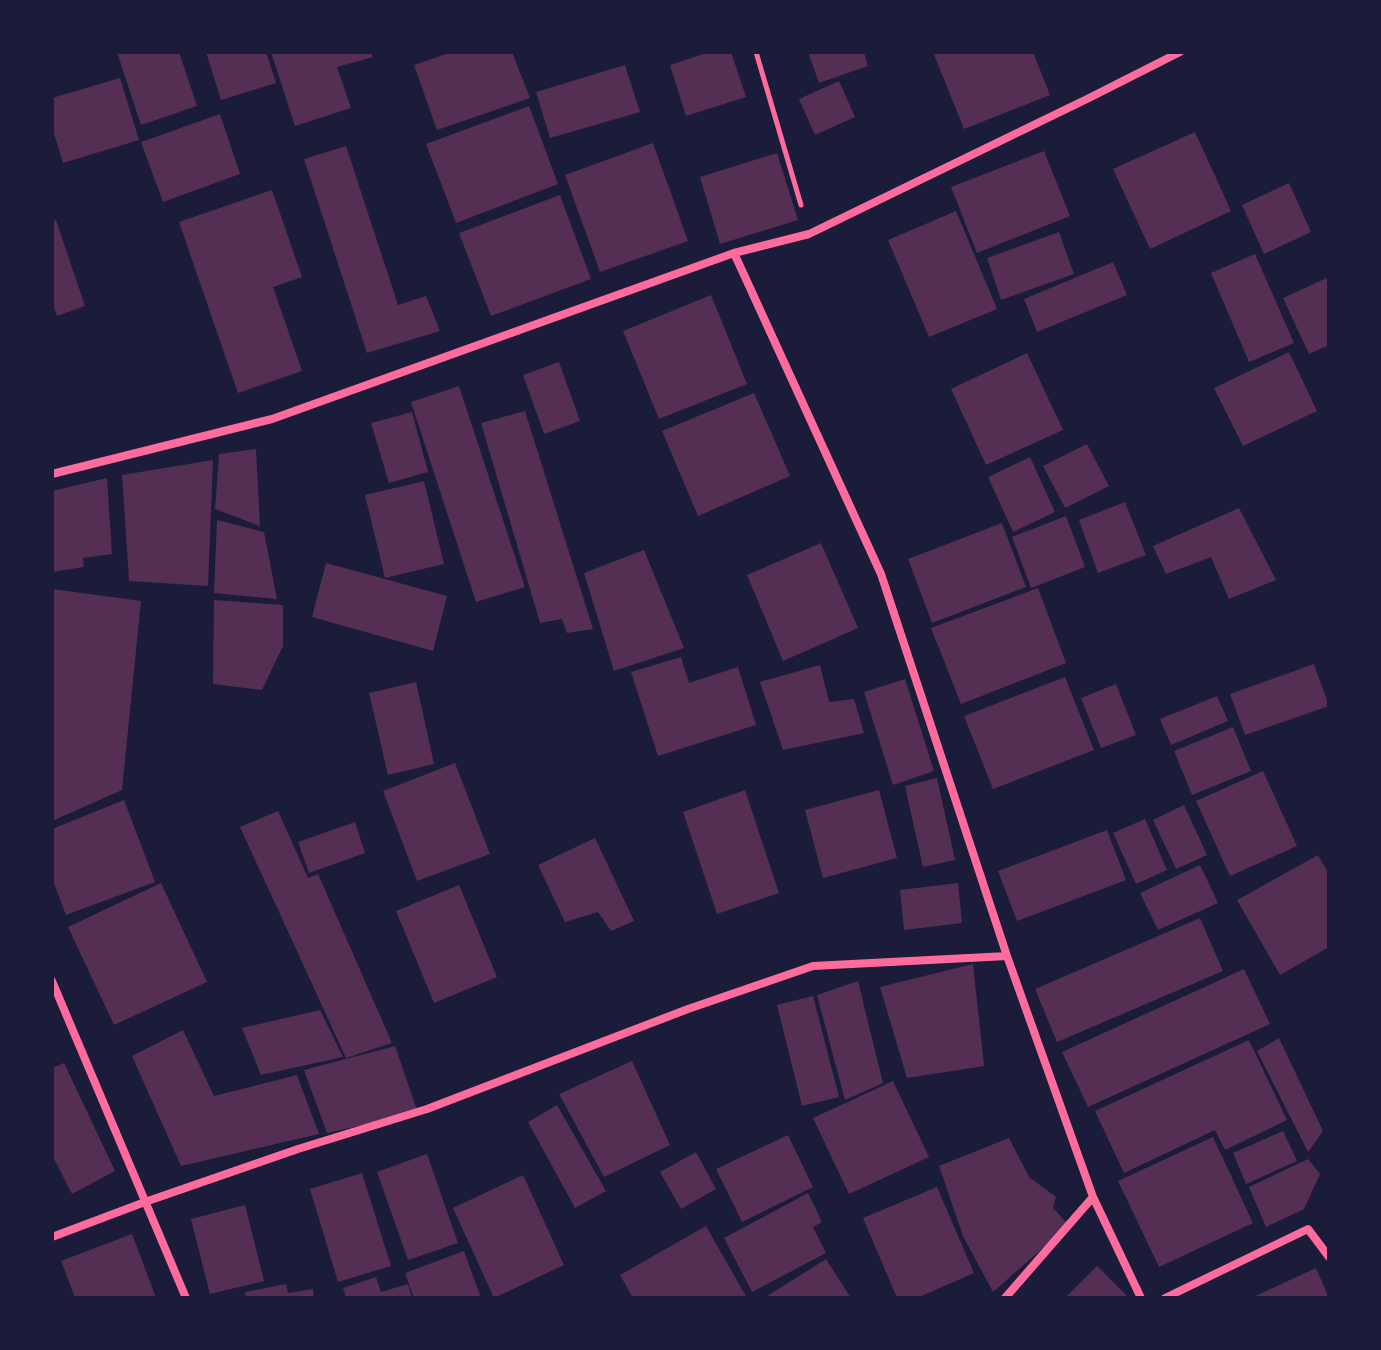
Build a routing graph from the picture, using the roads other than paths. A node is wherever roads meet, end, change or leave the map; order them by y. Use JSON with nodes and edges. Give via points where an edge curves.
{"nodes":[{"id":1,"x":1180,"y":52,"type":"edge"},
{"id":2,"x":734,"y":253,"type":"junction"},
{"id":3,"x":52,"y":474,"type":"edge"},
{"id":4,"x":1007,"y":956,"type":"junction"},
{"id":5,"x":52,"y":981,"type":"edge"},
{"id":6,"x":1093,"y":1197,"type":"junction"},
{"id":7,"x":145,"y":1202,"type":"junction"},
{"id":8,"x":52,"y":1237,"type":"edge"},
{"id":9,"x":1329,"y":1257,"type":"edge"},
{"id":10,"x":186,"y":1298,"type":"edge"},
{"id":11,"x":1005,"y":1298,"type":"edge"},
{"id":12,"x":1141,"y":1298,"type":"edge"},
{"id":13,"x":1165,"y":1298,"type":"edge"}],
"edges":[{"from":1,"to":2,"type":"street","via":[[809,234]]},
{"from":2,"to":3,"type":"street","via":[[272,419]]},
{"from":2,"to":4,"type":"street","via":[[881,574]]},
{"from":4,"to":6,"type":"street"},
{"from":4,"to":7,"type":"street","via":[[813,966],[427,1109]]},
{"from":5,"to":7,"type":"street"},
{"from":6,"to":11,"type":"street"},
{"from":6,"to":12,"type":"street"},
{"from":7,"to":8,"type":"street"},
{"from":7,"to":10,"type":"street"},
{"from":9,"to":13,"type":"street","via":[[1308,1229]]}]}
